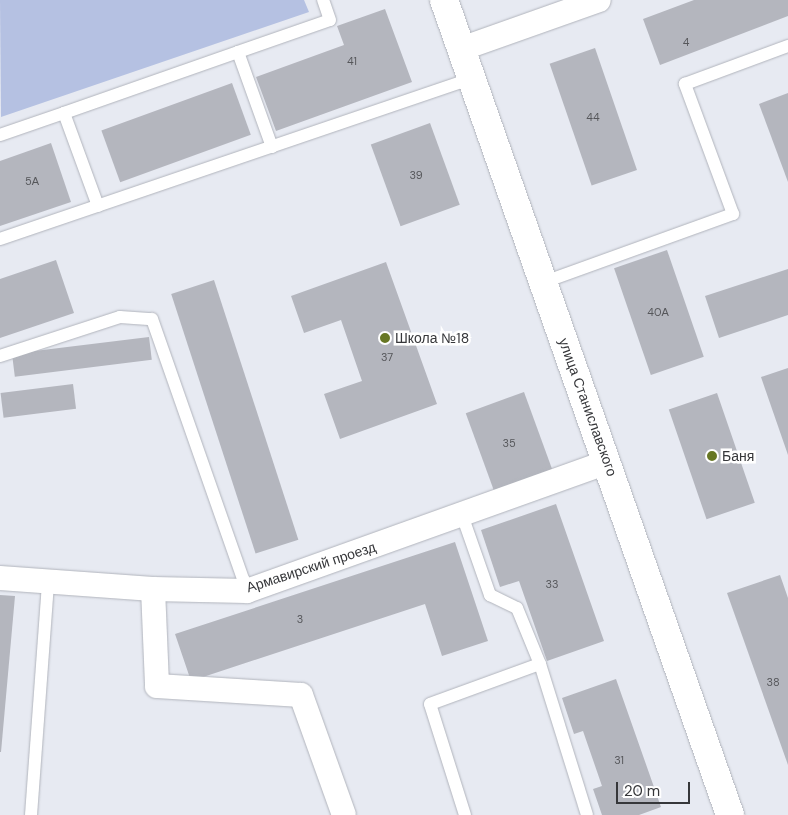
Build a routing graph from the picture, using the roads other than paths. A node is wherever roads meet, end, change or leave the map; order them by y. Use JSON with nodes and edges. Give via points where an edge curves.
{"nodes":[{"id":1,"x":323,"y":0,"type":"edge"},
{"id":2,"x":444,"y":0,"type":"edge"},
{"id":3,"x":599,"y":0,"type":"edge"},
{"id":4,"x":788,"y":46,"type":"edge"},
{"id":5,"x":461,"y":49,"type":"junction"},
{"id":6,"x":238,"y":52,"type":"junction"},
{"id":7,"x":471,"y":79,"type":"junction"},
{"id":8,"x":64,"y":113,"type":"junction"},
{"id":9,"x":0,"y":135,"type":"edge"},
{"id":10,"x":272,"y":147,"type":"junction"},
{"id":11,"x":98,"y":206,"type":"junction"},
{"id":12,"x":0,"y":239,"type":"edge"},
{"id":13,"x":544,"y":282,"type":"junction"},
{"id":14,"x":0,"y":356,"type":"edge"},
{"id":15,"x":608,"y":462,"type":"junction"},
{"id":16,"x":462,"y":515,"type":"junction"},
{"id":17,"x":0,"y":578,"type":"edge"},
{"id":18,"x":48,"y":582,"type":"junction"},
{"id":19,"x":153,"y":589,"type":"junction"},
{"id":20,"x":247,"y":591,"type":"junction"},
{"id":21,"x":540,"y":664,"type":"junction"},
{"id":22,"x":32,"y":815,"type":"edge"},
{"id":23,"x":344,"y":815,"type":"edge"},
{"id":24,"x":465,"y":815,"type":"edge"},
{"id":25,"x":587,"y":815,"type":"edge"},
{"id":26,"x":730,"y":815,"type":"edge"}],
"edges":[{"from":1,"to":6,"type":"lane","via":[[330,20]]},
{"from":2,"to":5,"type":"main road","name":"улица Станиславского"},
{"from":3,"to":5,"type":"street"},
{"from":4,"to":13,"type":"lane","via":[[685,84],[733,214]]},
{"from":5,"to":7,"type":"main road","name":"улица Станиславского"},
{"from":6,"to":8,"type":"lane"},
{"from":6,"to":10,"type":"lane"},
{"from":7,"to":10,"type":"lane"},
{"from":7,"to":13,"type":"main road","name":"улица Станиславского"},
{"from":8,"to":9,"type":"lane"},
{"from":8,"to":11,"type":"lane"},
{"from":10,"to":11,"type":"lane"},
{"from":11,"to":12,"type":"lane"},
{"from":13,"to":15,"type":"main road","name":"улица Станиславского"},
{"from":14,"to":20,"type":"lane","via":[[120,317],[152,319]]},
{"from":15,"to":16,"type":"street","name":"Армавирский проезд"},
{"from":15,"to":26,"type":"main road","name":"улица Станиславского"},
{"from":16,"to":20,"type":"street","name":"Армавирский проезд"},
{"from":16,"to":21,"type":"lane","via":[[490,595],[517,608]]},
{"from":17,"to":18,"type":"street","name":"Армавирский проезд"},
{"from":18,"to":19,"type":"street","name":"Армавирский проезд"},
{"from":18,"to":22,"type":"lane"},
{"from":19,"to":20,"type":"street","name":"Армавирский проезд"},
{"from":19,"to":23,"type":"street","via":[[157,686],[301,695]]},
{"from":21,"to":24,"type":"lane","via":[[430,704]]},
{"from":21,"to":25,"type":"lane"}]}
